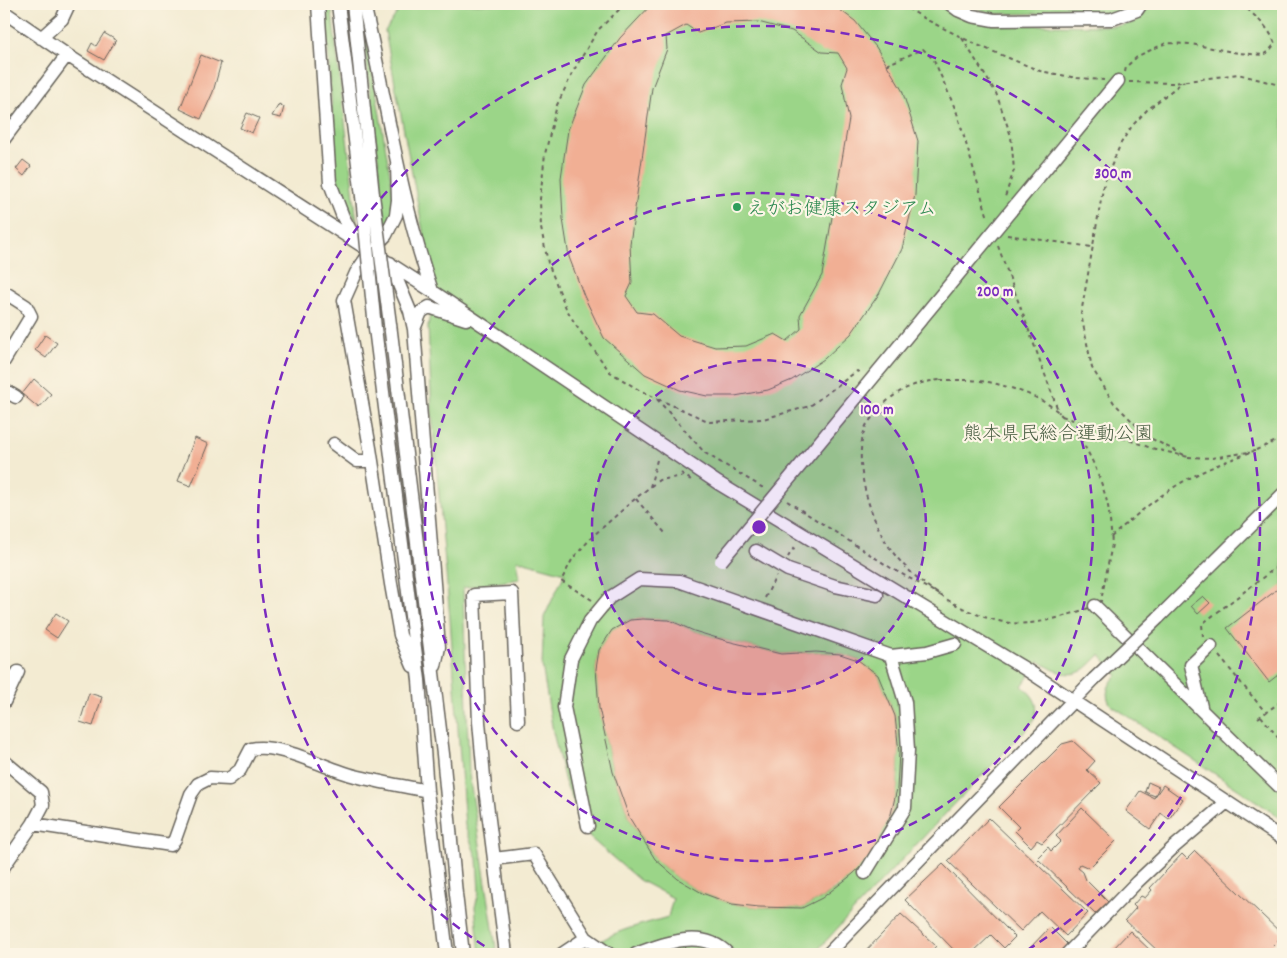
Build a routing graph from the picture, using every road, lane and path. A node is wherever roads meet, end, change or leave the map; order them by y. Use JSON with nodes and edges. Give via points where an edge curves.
{"nodes":[{"id":1,"x":69,"y":4,"type":"edge"},
{"id":2,"x":318,"y":4,"type":"edge"},
{"id":3,"x":338,"y":4,"type":"edge"},
{"id":4,"x":354,"y":4,"type":"edge"},
{"id":5,"x":364,"y":4,"type":"edge"},
{"id":6,"x":624,"y":4,"type":"edge"},
{"id":7,"x":900,"y":4,"type":"edge"},
{"id":8,"x":950,"y":4,"type":"edge"},
{"id":9,"x":1141,"y":4,"type":"edge"},
{"id":10,"x":1242,"y":4,"type":"edge"},
{"id":11,"x":4,"y":12,"type":"edge"},
{"id":12,"x":961,"y":37,"type":"junction"},
{"id":13,"x":42,"y":38,"type":"junction"},
{"id":14,"x":67,"y":55,"type":"junction"},
{"id":15,"x":886,"y":65,"type":"dead end"},
{"id":16,"x":1184,"y":81,"type":"junction"},
{"id":17,"x":1121,"y":82,"type":"junction"},
{"id":18,"x":1283,"y":86,"type":"edge"},
{"id":19,"x":4,"y":139,"type":"edge"},
{"id":20,"x":396,"y":164,"type":"junction"},
{"id":21,"x":367,"y":196,"type":"junction"},
{"id":22,"x":1002,"y":206,"type":"dead end"},
{"id":23,"x":993,"y":233,"type":"junction"},
{"id":24,"x":358,"y":244,"type":"junction"},
{"id":25,"x":1093,"y":247,"type":"junction"},
{"id":26,"x":371,"y":251,"type":"junction"},
{"id":27,"x":390,"y":263,"type":"junction"},
{"id":28,"x":432,"y":291,"type":"junction"},
{"id":29,"x":4,"y":292,"type":"edge"},
{"id":30,"x":482,"y":325,"type":"junction"},
{"id":31,"x":414,"y":329,"type":"junction"},
{"id":32,"x":4,"y":361,"type":"edge"},
{"id":33,"x":870,"y":380,"type":"junction"},
{"id":34,"x":4,"y":390,"type":"edge"},
{"id":35,"x":16,"y":397,"type":"dead end"},
{"id":36,"x":656,"y":398,"type":"junction"},
{"id":37,"x":1060,"y":415,"type":"junction"},
{"id":38,"x":1283,"y":438,"type":"edge"},
{"id":39,"x":334,"y":444,"type":"dead end"},
{"id":40,"x":1255,"y":451,"type":"junction"},
{"id":41,"x":658,"y":455,"type":"dead end"},
{"id":42,"x":1188,"y":457,"type":"junction"},
{"id":43,"x":372,"y":461,"type":"junction"},
{"id":44,"x":684,"y":476,"type":"dead end"},
{"id":45,"x":650,"y":487,"type":"junction"},
{"id":46,"x":765,"y":488,"type":"dead end"},
{"id":47,"x":1283,"y":494,"type":"edge"},
{"id":48,"x":636,"y":498,"type":"junction"},
{"id":49,"x":782,"y":498,"type":"dead end"},
{"id":50,"x":665,"y":534,"type":"dead end"},
{"id":51,"x":1111,"y":537,"type":"junction"},
{"id":52,"x":796,"y":544,"type":"dead end"},
{"id":53,"x":756,"y":551,"type":"dead end"},
{"id":54,"x":721,"y":561,"type":"dead end"},
{"id":55,"x":1283,"y":562,"type":"edge"},
{"id":56,"x":781,"y":566,"type":"junction"},
{"id":57,"x":877,"y":595,"type":"dead end"},
{"id":58,"x":940,"y":595,"type":"junction"},
{"id":59,"x":594,"y":601,"type":"dead end"},
{"id":60,"x":1095,"y":606,"type":"junction"},
{"id":61,"x":759,"y":609,"type":"junction"},
{"id":62,"x":955,"y":644,"type":"dead end"},
{"id":63,"x":1211,"y":646,"type":"junction"},
{"id":64,"x":891,"y":656,"type":"junction"},
{"id":65,"x":18,"y":672,"type":"dead end"},
{"id":66,"x":433,"y":677,"type":"junction"},
{"id":67,"x":420,"y":680,"type":"junction"},
{"id":68,"x":1073,"y":700,"type":"junction"},
{"id":69,"x":1283,"y":700,"type":"edge"},
{"id":70,"x":4,"y":702,"type":"edge"},
{"id":71,"x":1201,"y":708,"type":"junction"},
{"id":72,"x":1266,"y":713,"type":"junction"},
{"id":73,"x":1261,"y":716,"type":"junction"},
{"id":74,"x":1258,"y":718,"type":"dead end"},
{"id":75,"x":518,"y":721,"type":"dead end"},
{"id":76,"x":1283,"y":744,"type":"edge"},
{"id":77,"x":4,"y":761,"type":"edge"},
{"id":78,"x":1283,"y":790,"type":"edge"},
{"id":79,"x":427,"y":791,"type":"junction"},
{"id":80,"x":1227,"y":802,"type":"junction"},
{"id":81,"x":33,"y":824,"type":"junction"},
{"id":82,"x":588,"y":826,"type":"dead end"},
{"id":83,"x":1283,"y":839,"type":"edge"},
{"id":84,"x":494,"y":859,"type":"junction"},
{"id":85,"x":4,"y":866,"type":"edge"},
{"id":86,"x":865,"y":873,"type":"dead end"},
{"id":87,"x":586,"y":938,"type":"junction"},
{"id":88,"x":447,"y":954,"type":"edge"},
{"id":89,"x":463,"y":954,"type":"edge"},
{"id":90,"x":506,"y":954,"type":"edge"},
{"id":91,"x":562,"y":954,"type":"edge"},
{"id":92,"x":608,"y":954,"type":"edge"},
{"id":93,"x":636,"y":954,"type":"edge"},
{"id":94,"x":728,"y":954,"type":"edge"},
{"id":95,"x":828,"y":954,"type":"edge"},
{"id":96,"x":1067,"y":954,"type":"edge"}],
"edges":[{"from":1,"to":13,"type":"street","via":[[62,20]]},
{"from":2,"to":24,"type":"street","via":[[330,183]]},
{"from":3,"to":21,"type":"street"},
{"from":4,"to":21,"type":"street"},
{"from":5,"to":20,"type":"street"},
{"from":6,"to":36,"type":"path","via":[[598,30],[557,105],[540,199],[541,228],[556,286],[590,346],[610,372]]},
{"from":7,"to":12,"type":"path"},
{"from":8,"to":9,"type":"street","via":[[966,14],[994,20],[1112,19],[1137,10]]},
{"from":10,"to":17,"type":"path","via":[[1273,39],[1275,44],[1267,53],[1238,53],[1166,43],[1138,56],[1126,67]]},
{"from":11,"to":13,"type":"street"},
{"from":12,"to":17,"type":"path","via":[[1040,71]]},
{"from":12,"to":22,"type":"path","via":[[996,93],[1011,136],[1014,170]]},
{"from":13,"to":14,"type":"street"},
{"from":14,"to":19,"type":"street"},
{"from":14,"to":24,"type":"street"},
{"from":15,"to":23,"type":"path","via":[[922,49],[934,60],[957,114]]},
{"from":16,"to":17,"type":"path"},
{"from":16,"to":18,"type":"path","via":[[1238,74]]},
{"from":16,"to":25,"type":"path","via":[[1147,110],[1121,143],[1104,183]]},
{"from":17,"to":23,"type":"street"},
{"from":20,"to":26,"type":"street","via":[[396,215],[386,235]]},
{"from":20,"to":28,"type":"street"},
{"from":21,"to":66,"type":"street","bridge":true,"via":[[390,324]]},
{"from":21,"to":67,"type":"street","bridge":true,"via":[[376,328]]},
{"from":23,"to":25,"type":"path"},
{"from":23,"to":33,"type":"street"},
{"from":23,"to":37,"type":"path"},
{"from":24,"to":26,"type":"street"},
{"from":25,"to":42,"type":"path","via":[[1081,314],[1092,368],[1114,403],[1148,437]]},
{"from":26,"to":27,"type":"street"},
{"from":26,"to":43,"type":"street","via":[[356,272],[344,300]]},
{"from":27,"to":28,"type":"street"},
{"from":27,"to":31,"type":"street","via":[[410,310]]},
{"from":28,"to":30,"type":"street"},
{"from":29,"to":32,"type":"street","via":[[26,306],[31,316]]},
{"from":30,"to":31,"type":"street","via":[[429,307],[421,312]]},
{"from":30,"to":68,"type":"street","via":[[718,483]]},
{"from":31,"to":66,"type":"street","via":[[439,647]]},
{"from":33,"to":36,"type":"path","via":[[857,371],[810,406],[763,419],[710,422]]},
{"from":33,"to":54,"type":"street","bridge":true},
{"from":34,"to":35,"type":"street"},
{"from":36,"to":46,"type":"path","via":[[705,452]]},
{"from":37,"to":42,"type":"path","via":[[1151,448]]},
{"from":37,"to":51,"type":"path","via":[[1076,433],[1096,468],[1108,506]]},
{"from":37,"to":58,"type":"path","via":[[1032,396],[997,384],[940,380],[919,382],[902,389],[866,425],[862,468],[865,495],[876,523],[894,554]]},
{"from":38,"to":40,"type":"path"},
{"from":39,"to":43,"type":"street","via":[[357,461]]},
{"from":40,"to":42,"type":"path","via":[[1212,458]]},
{"from":40,"to":51,"type":"path","via":[[1187,479]]},
{"from":41,"to":45,"type":"path"},
{"from":43,"to":67,"type":"street","via":[[400,635]]},
{"from":44,"to":45,"type":"path","via":[[658,480]]},
{"from":45,"to":48,"type":"path"},
{"from":47,"to":68,"type":"street","bridge":true},
{"from":48,"to":50,"type":"path"},
{"from":48,"to":59,"type":"path","via":[[573,558],[562,581]]},
{"from":49,"to":58,"type":"path","via":[[891,568]]},
{"from":51,"to":60,"type":"path","via":[[1101,601]]},
{"from":52,"to":56,"type":"path"},
{"from":53,"to":56,"type":"street"},
{"from":55,"to":63,"type":"path","via":[[1202,624],[1202,635]]},
{"from":56,"to":57,"type":"street","via":[[835,586]]},
{"from":56,"to":61,"type":"path"},
{"from":58,"to":60,"type":"path","via":[[966,610],[1000,621],[1034,623]]},
{"from":60,"to":71,"type":"street"},
{"from":61,"to":64,"type":"street"},
{"from":61,"to":82,"type":"street","via":[[679,581],[639,579],[609,598],[590,621],[571,659],[564,707]]},
{"from":62,"to":64,"type":"street","via":[[927,652]]},
{"from":63,"to":71,"type":"street","via":[[1191,665]]},
{"from":63,"to":72,"type":"path"},
{"from":64,"to":86,"type":"street","via":[[905,702],[908,750],[905,808]]},
{"from":65,"to":70,"type":"street"},
{"from":66,"to":89,"type":"street"},
{"from":67,"to":79,"type":"street"},
{"from":68,"to":80,"type":"street"},
{"from":68,"to":95,"type":"street"},
{"from":69,"to":72,"type":"path"},
{"from":71,"to":78,"type":"street"},
{"from":72,"to":73,"type":"path"},
{"from":73,"to":74,"type":"path"},
{"from":73,"to":76,"type":"path"},
{"from":75,"to":84,"type":"street","via":[[512,593],[474,595],[480,722]]},
{"from":77,"to":81,"type":"street","via":[[41,792],[43,805]]},
{"from":79,"to":81,"type":"street","via":[[354,775],[260,747],[251,749],[240,770],[229,779],[210,778],[198,784],[171,846]]},
{"from":79,"to":88,"type":"street"},
{"from":80,"to":83,"type":"street"},
{"from":80,"to":96,"type":"street","via":[[1136,882]]},
{"from":81,"to":85,"type":"street"},
{"from":84,"to":87,"type":"street","via":[[534,854]]},
{"from":84,"to":90,"type":"street"},
{"from":87,"to":91,"type":"street"},
{"from":87,"to":92,"type":"street"},
{"from":93,"to":94,"type":"street","via":[[664,943],[689,939],[711,943]]}]}
